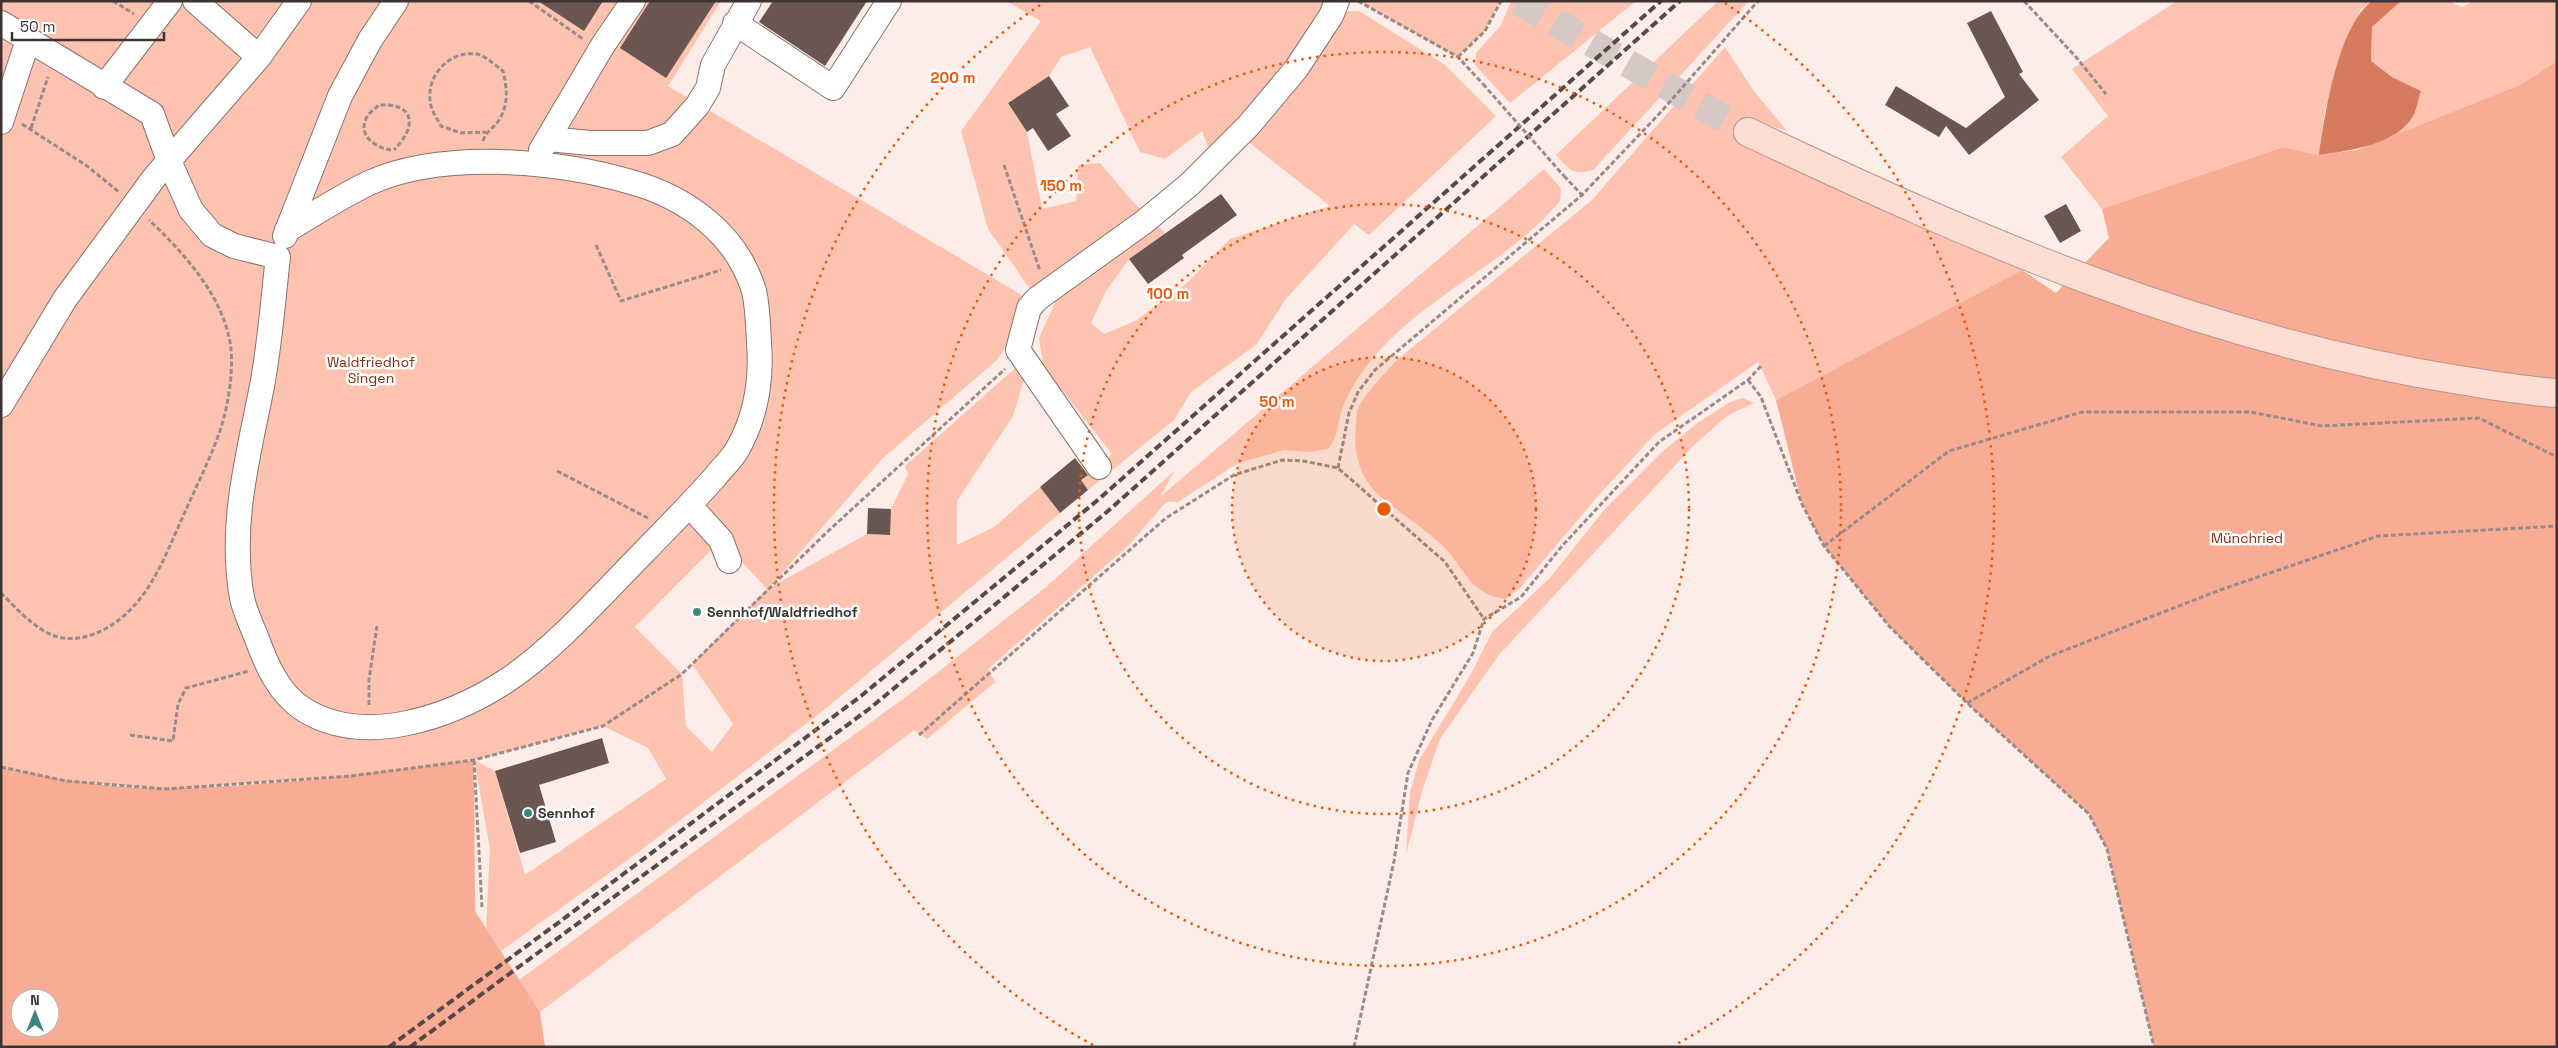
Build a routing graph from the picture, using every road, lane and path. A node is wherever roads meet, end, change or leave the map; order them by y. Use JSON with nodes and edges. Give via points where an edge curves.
{"nodes":[{"id":1,"x":170,"y":1,"type":"edge"},
{"id":2,"x":195,"y":1,"type":"edge"},
{"id":3,"x":299,"y":1,"type":"edge"},
{"id":4,"x":396,"y":1,"type":"edge"},
{"id":5,"x":529,"y":1,"type":"edge"},
{"id":6,"x":633,"y":1,"type":"edge"},
{"id":7,"x":749,"y":1,"type":"edge"},
{"id":8,"x":889,"y":1,"type":"edge"},
{"id":9,"x":1337,"y":1,"type":"edge"},
{"id":10,"x":1358,"y":1,"type":"edge"},
{"id":11,"x":1501,"y":1,"type":"edge"},
{"id":12,"x":1758,"y":1,"type":"edge"},
{"id":13,"x":2024,"y":1,"type":"edge"},
{"id":14,"x":1,"y":24,"type":"edge"},
{"id":15,"x":735,"y":24,"type":"junction"},
{"id":16,"x":28,"y":40,"type":"junction"},
{"id":17,"x":600,"y":50,"type":"junction"},
{"id":18,"x":54,"y":56,"type":"junction"},
{"id":19,"x":259,"y":57,"type":"junction"},
{"id":20,"x":1458,"y":57,"type":"junction"},
{"id":21,"x":104,"y":86,"type":"junction"},
{"id":22,"x":2106,"y":94,"type":"dead end"},
{"id":23,"x":3,"y":118,"type":"edge"},
{"id":24,"x":31,"y":128,"type":"junction"},
{"id":25,"x":486,"y":132,"type":"junction"},
{"id":26,"x":1748,"y":132,"type":"tunnel mouth"},
{"id":27,"x":548,"y":139,"type":"junction"},
{"id":28,"x":394,"y":151,"type":"junction"},
{"id":29,"x":169,"y":161,"type":"junction"},
{"id":30,"x":475,"y":163,"type":"junction"},
{"id":31,"x":533,"y":164,"type":"junction"},
{"id":32,"x":1004,"y":164,"type":"dead end"},
{"id":33,"x":392,"y":176,"type":"junction"},
{"id":34,"x":1582,"y":195,"type":"junction"},
{"id":35,"x":134,"y":205,"type":"junction"},
{"id":36,"x":287,"y":230,"type":"junction"},
{"id":37,"x":596,"y":245,"type":"dead end"},
{"id":38,"x":278,"y":258,"type":"junction"},
{"id":39,"x":741,"y":264,"type":"junction"},
{"id":40,"x":1047,"y":291,"type":"junction"},
{"id":41,"x":1761,"y":366,"type":"dead end"},
{"id":42,"x":1748,"y":380,"type":"junction"},
{"id":43,"x":2557,"y":393,"type":"edge"},
{"id":44,"x":1,"y":406,"type":"edge"},
{"id":45,"x":2557,"y":457,"type":"edge"},
{"id":46,"x":1099,"y":467,"type":"dead end"},
{"id":47,"x":1338,"y":468,"type":"junction"},
{"id":48,"x":556,"y":471,"type":"dead end"},
{"id":49,"x":690,"y":506,"type":"junction"},
{"id":50,"x":2557,"y":526,"type":"edge"},
{"id":51,"x":669,"y":527,"type":"junction"},
{"id":52,"x":1824,"y":546,"type":"junction"},
{"id":53,"x":729,"y":561,"type":"dead end"},
{"id":54,"x":1,"y":593,"type":"edge"},
{"id":55,"x":1484,"y":619,"type":"junction"},
{"id":56,"x":377,"y":626,"type":"dead end"},
{"id":57,"x":230,"y":677,"type":"dead end"},
{"id":58,"x":1967,"y":703,"type":"junction"},
{"id":59,"x":373,"y":728,"type":"junction"},
{"id":60,"x":130,"y":735,"type":"dead end"},
{"id":61,"x":919,"y":735,"type":"dead end"},
{"id":62,"x":474,"y":760,"type":"dead end"},
{"id":63,"x":482,"y":907,"type":"dead end"},
{"id":64,"x":1354,"y":1047,"type":"edge"},
{"id":65,"x":2154,"y":1047,"type":"edge"}],
"edges":[{"from":1,"to":21,"type":"lane"},
{"from":2,"to":19,"type":"lane"},
{"from":3,"to":19,"type":"lane"},
{"from":4,"to":36,"type":"lane","via":[[370,40],[340,96]]},
{"from":5,"to":17,"type":"path"},
{"from":6,"to":17,"type":"lane"},
{"from":7,"to":15,"type":"lane"},
{"from":8,"to":15,"type":"lane","via":[[833,88]]},
{"from":9,"to":40,"type":"lane","via":[[1331,16],[1296,69],[1242,132],[1190,184],[1144,222]]},
{"from":10,"to":20,"type":"path"},
{"from":11,"to":20,"type":"path","via":[[1485,31]]},
{"from":12,"to":34,"type":"path","via":[[1660,113]]},
{"from":13,"to":22,"type":"path"},
{"from":14,"to":16,"type":"lane"},
{"from":15,"to":27,"type":"lane","via":[[713,65],[708,88],[672,134],[648,143]]},
{"from":16,"to":18,"type":"lane"},
{"from":16,"to":23,"type":"lane"},
{"from":17,"to":27,"type":"lane"},
{"from":18,"to":21,"type":"lane"},
{"from":18,"to":24,"type":"path"},
{"from":19,"to":29,"type":"lane"},
{"from":20,"to":34,"type":"path","bridge":true},
{"from":21,"to":29,"type":"lane","via":[[152,114]]},
{"from":23,"to":24,"type":"path"},
{"from":24,"to":35,"type":"path","via":[[87,166]]},
{"from":25,"to":25,"type":"path","via":[[499,120],[508,94],[503,71],[478,54],[460,54],[442,65],[430,84],[431,108],[441,126],[461,133]]},
{"from":25,"to":30,"type":"path"},
{"from":26,"to":43,"type":"main road","via":[[1924,215],[2063,272],[2177,312],[2368,365]]},
{"from":27,"to":31,"type":"lane"},
{"from":28,"to":28,"type":"path","via":[[404,140],[410,124],[406,112],[395,104],[379,104],[366,117],[363,128],[368,139],[380,149]]},
{"from":28,"to":33,"type":"path"},
{"from":29,"to":35,"type":"lane"},
{"from":29,"to":38,"type":"lane","via":[[191,210],[212,235],[234,246]]},
{"from":30,"to":31,"type":"lane"},
{"from":30,"to":33,"type":"lane","via":[[419,168]]},
{"from":31,"to":39,"type":"lane","via":[[596,172],[660,190],[694,209],[712,225]]},
{"from":32,"to":40,"type":"path"},
{"from":33,"to":36,"type":"lane","via":[[372,182]]},
{"from":34,"to":47,"type":"path","via":[[1375,370],[1358,392],[1349,414]]},
{"from":35,"to":44,"type":"lane","via":[[65,299]]},
{"from":35,"to":54,"type":"path","via":[[175,244],[194,268],[213,297],[224,323],[231,349],[231,374],[223,421],[166,554],[134,607],[121,619],[86,637],[57,637],[39,627]]},
{"from":36,"to":38,"type":"lane"},
{"from":37,"to":39,"type":"path","via":[[622,301]]},
{"from":38,"to":59,"type":"lane","via":[[263,382],[240,494],[238,557],[243,602],[278,684],[302,709],[338,724]]},
{"from":39,"to":49,"type":"lane","via":[[754,290],[758,315],[761,369],[756,404],[735,453]]},
{"from":40,"to":46,"type":"lane","via":[[1029,308],[1018,350]]},
{"from":41,"to":42,"type":"path"},
{"from":42,"to":52,"type":"path","via":[[1761,397],[1802,504]]},
{"from":42,"to":55,"type":"path","via":[[1659,442],[1562,546],[1521,597]]},
{"from":45,"to":52,"type":"path","via":[[2479,418],[2322,426],[2251,412],[2082,412],[1949,452]]},
{"from":47,"to":55,"type":"path","via":[[1445,562]]},
{"from":47,"to":61,"type":"path","via":[[1303,461],[1282,460],[1264,464],[1234,475],[1166,518]]},
{"from":48,"to":51,"type":"path","via":[[634,513]]},
{"from":49,"to":51,"type":"lane"},
{"from":49,"to":53,"type":"lane","via":[[721,540]]},
{"from":50,"to":58,"type":"path","via":[[2378,536],[2220,590],[2050,656]]},
{"from":51,"to":59,"type":"lane","via":[[573,623],[506,682],[449,711]]},
{"from":52,"to":58,"type":"path","via":[[1890,628]]},
{"from":55,"to":64,"type":"path","via":[[1473,653],[1432,720],[1408,773],[1394,861]]},
{"from":56,"to":59,"type":"path","via":[[369,679]]},
{"from":57,"to":60,"type":"path","via":[[186,688],[178,704],[172,741]]},
{"from":58,"to":65,"type":"path","via":[[2089,814],[2107,849]]},
{"from":62,"to":63,"type":"path"}]}
